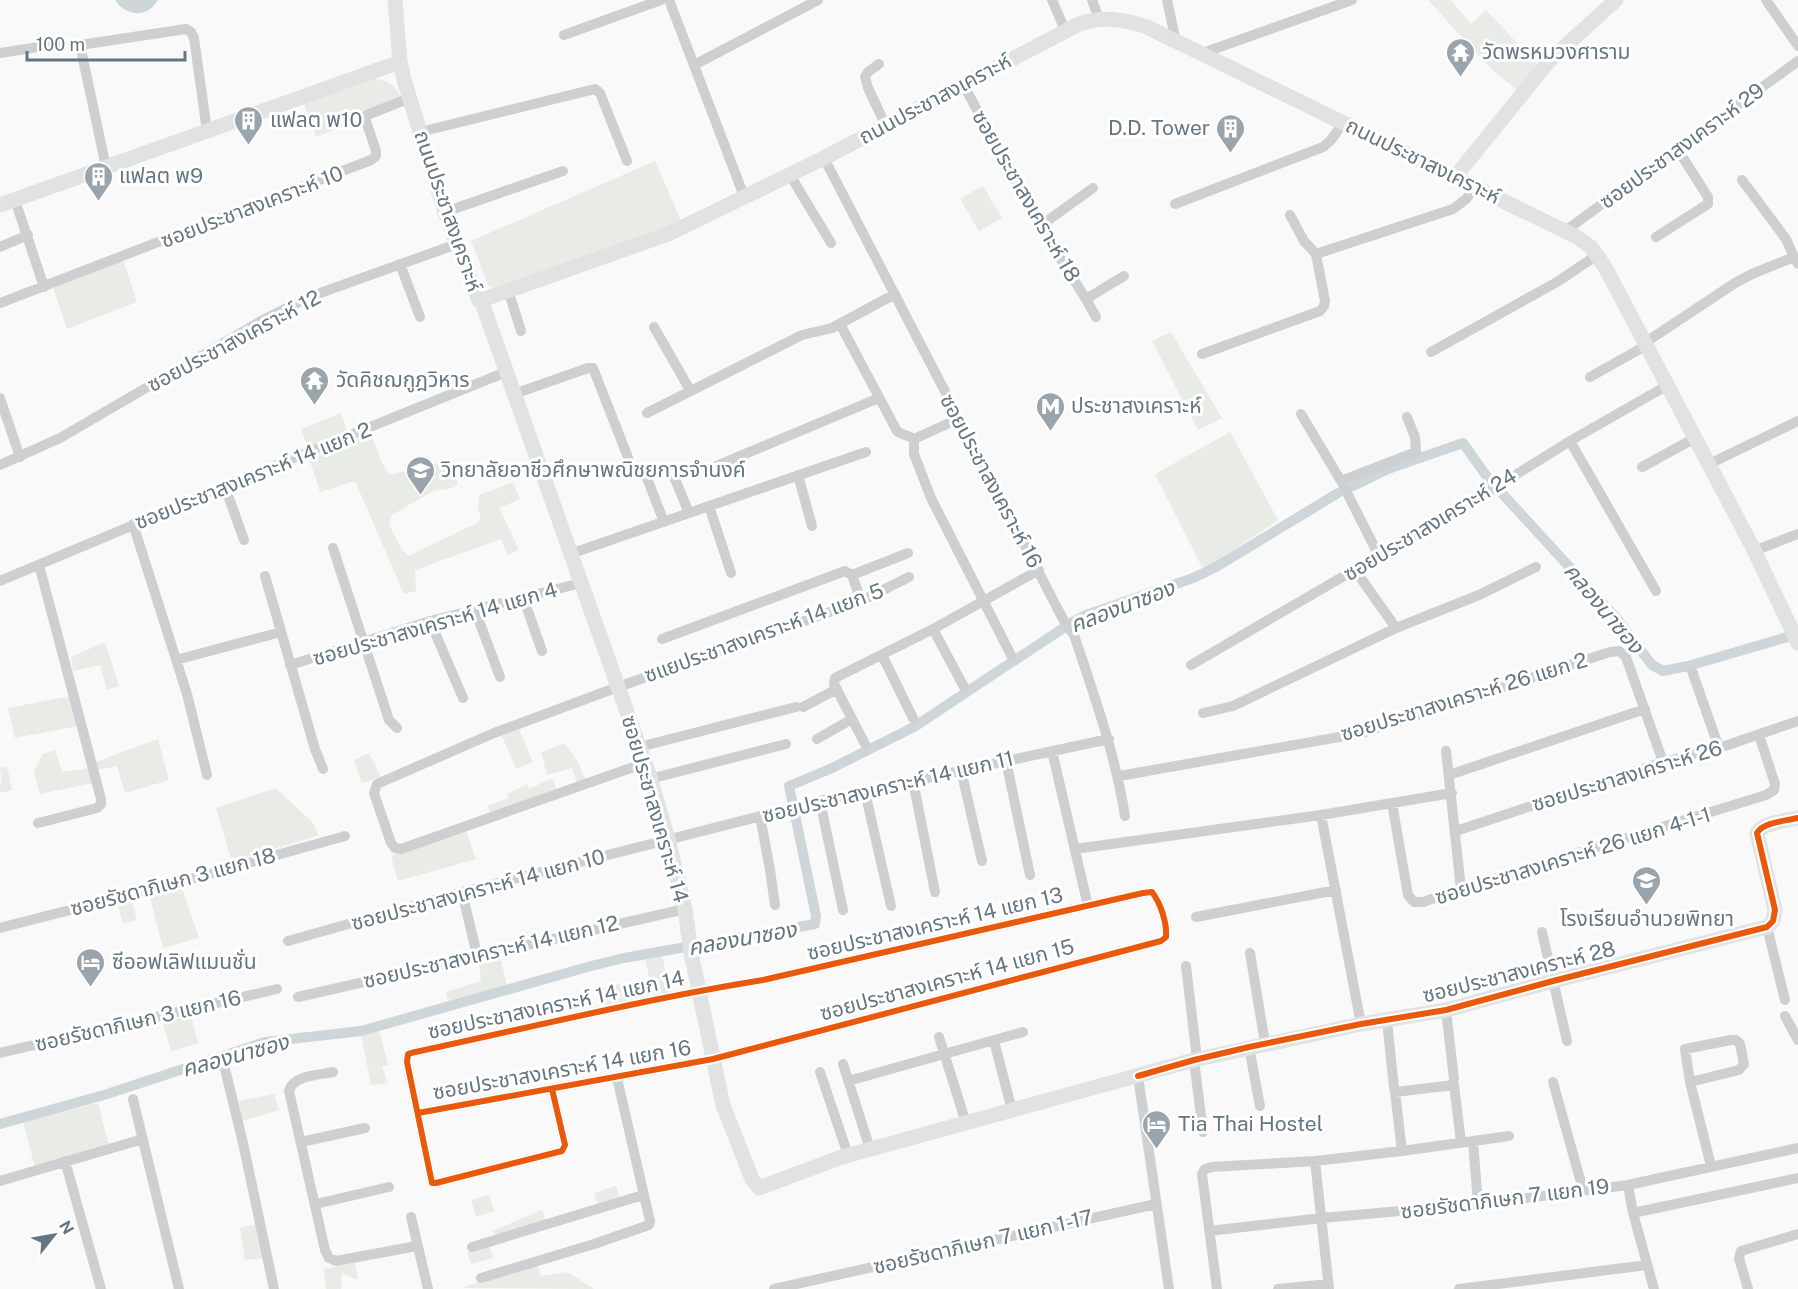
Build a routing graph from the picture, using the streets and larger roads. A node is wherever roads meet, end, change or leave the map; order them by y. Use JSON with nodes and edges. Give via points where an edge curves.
{"nodes":[{"id":1,"x":386,"y":0,"type":"edge"},
{"id":2,"x":395,"y":0,"type":"edge"},
{"id":3,"x":661,"y":0,"type":"edge"},
{"id":4,"x":669,"y":0,"type":"edge"},
{"id":5,"x":818,"y":0,"type":"edge"},
{"id":6,"x":1052,"y":0,"type":"edge"},
{"id":7,"x":1092,"y":0,"type":"edge"},
{"id":8,"x":1167,"y":0,"type":"edge"},
{"id":9,"x":1352,"y":0,"type":"edge"},
{"id":10,"x":1616,"y":0,"type":"edge"},
{"id":11,"x":1766,"y":0,"type":"edge"},
{"id":12,"x":1099,"y":19,"type":"junction"},
{"id":13,"x":1065,"y":30,"type":"junction"},
{"id":14,"x":564,"y":35,"type":"dead end"},
{"id":15,"x":1796,"y":40,"type":"edge"},
{"id":16,"x":1176,"y":42,"type":"junction"},
{"id":17,"x":58,"y":44,"type":"dead end"},
{"id":18,"x":0,"y":53,"type":"edge"},
{"id":19,"x":1200,"y":54,"type":"junction"},
{"id":20,"x":1798,"y":61,"type":"edge"},
{"id":21,"x":400,"y":62,"type":"junction"},
{"id":22,"x":879,"y":64,"type":"dead end"},
{"id":23,"x":694,"y":65,"type":"junction"},
{"id":24,"x":963,"y":84,"type":"junction"},
{"id":25,"x":410,"y":98,"type":"junction"},
{"id":26,"x":1344,"y":123,"type":"junction"},
{"id":27,"x":886,"y":126,"type":"junction"},
{"id":28,"x":207,"y":131,"type":"junction"},
{"id":29,"x":420,"y":132,"type":"junction"},
{"id":30,"x":1678,"y":150,"type":"junction"},
{"id":31,"x":824,"y":158,"type":"junction"},
{"id":32,"x":627,"y":161,"type":"dead end"},
{"id":33,"x":106,"y":167,"type":"junction"},
{"id":34,"x":562,"y":171,"type":"dead end"},
{"id":35,"x":790,"y":175,"type":"junction"},
{"id":36,"x":1455,"y":177,"type":"junction"},
{"id":37,"x":1742,"y":180,"type":"dead end"},
{"id":38,"x":1475,"y":187,"type":"junction"},
{"id":39,"x":1093,"y":188,"type":"dead end"},
{"id":40,"x":744,"y":196,"type":"junction"},
{"id":41,"x":15,"y":200,"type":"junction"},
{"id":42,"x":1174,"y":204,"type":"dead end"},
{"id":43,"x":0,"y":205,"type":"edge"},
{"id":44,"x":446,"y":212,"type":"junction"},
{"id":45,"x":1290,"y":215,"type":"dead end"},
{"id":46,"x":1040,"y":226,"type":"junction"},
{"id":47,"x":1565,"y":231,"type":"junction"},
{"id":48,"x":28,"y":235,"type":"junction"},
{"id":49,"x":1656,"y":237,"type":"dead end"},
{"id":50,"x":831,"y":243,"type":"dead end"},
{"id":51,"x":457,"y":244,"type":"junction"},
{"id":52,"x":0,"y":247,"type":"edge"},
{"id":53,"x":1316,"y":254,"type":"junction"},
{"id":54,"x":1597,"y":255,"type":"junction"},
{"id":55,"x":1797,"y":263,"type":"edge"},
{"id":56,"x":400,"y":264,"type":"junction"},
{"id":57,"x":1124,"y":276,"type":"dead end"},
{"id":58,"x":44,"y":287,"type":"junction"},
{"id":59,"x":508,"y":290,"type":"junction"},
{"id":60,"x":895,"y":294,"type":"junction"},
{"id":61,"x":1086,"y":299,"type":"junction"},
{"id":62,"x":481,"y":300,"type":"junction"},
{"id":63,"x":0,"y":303,"type":"edge"},
{"id":64,"x":420,"y":317,"type":"dead end"},
{"id":65,"x":1096,"y":317,"type":"dead end"},
{"id":66,"x":840,"y":324,"type":"junction"},
{"id":67,"x":654,"y":327,"type":"dead end"},
{"id":68,"x":521,"y":331,"type":"dead end"},
{"id":69,"x":1647,"y":344,"type":"junction"},
{"id":70,"x":1431,"y":352,"type":"dead end"},
{"id":71,"x":1202,"y":354,"type":"dead end"},
{"id":72,"x":506,"y":372,"type":"junction"},
{"id":73,"x":1590,"y":377,"type":"dead end"},
{"id":74,"x":1668,"y":385,"type":"junction"},
{"id":75,"x":690,"y":390,"type":"junction"},
{"id":76,"x":514,"y":394,"type":"junction"},
{"id":77,"x":0,"y":398,"type":"edge"},
{"id":78,"x":879,"y":398,"type":"junction"},
{"id":79,"x":647,"y":413,"type":"dead end"},
{"id":80,"x":1301,"y":414,"type":"dead end"},
{"id":81,"x":1407,"y":417,"type":"dead end"},
{"id":82,"x":958,"y":419,"type":"junction"},
{"id":83,"x":1798,"y":421,"type":"edge"},
{"id":84,"x":1695,"y":438,"type":"junction"},
{"id":85,"x":914,"y":439,"type":"junction"},
{"id":86,"x":1570,"y":441,"type":"junction"},
{"id":87,"x":866,"y":452,"type":"dead end"},
{"id":88,"x":20,"y":457,"type":"junction"},
{"id":89,"x":629,"y":460,"type":"dead end"},
{"id":90,"x":1710,"y":464,"type":"junction"},
{"id":91,"x":0,"y":465,"type":"edge"},
{"id":92,"x":716,"y":466,"type":"dead end"},
{"id":93,"x":1642,"y":467,"type":"dead end"},
{"id":94,"x":645,"y":473,"type":"dead end"},
{"id":95,"x":798,"y":475,"type":"junction"},
{"id":96,"x":675,"y":479,"type":"dead end"},
{"id":97,"x":1341,"y":481,"type":"junction"},
{"id":98,"x":225,"y":487,"type":"junction"},
{"id":99,"x":709,"y":506,"type":"junction"},
{"id":100,"x":689,"y":513,"type":"junction"},
{"id":101,"x":664,"y":522,"type":"junction"},
{"id":102,"x":133,"y":524,"type":"junction"},
{"id":103,"x":812,"y":526,"type":"dead end"},
{"id":104,"x":1798,"y":534,"type":"edge"},
{"id":105,"x":244,"y":540,"type":"dead end"},
{"id":106,"x":333,"y":548,"type":"dead end"},
{"id":107,"x":1754,"y":551,"type":"junction"},
{"id":108,"x":908,"y":553,"type":"dead end"},
{"id":109,"x":570,"y":554,"type":"junction"},
{"id":110,"x":1379,"y":556,"type":"junction"},
{"id":111,"x":39,"y":565,"type":"junction"},
{"id":112,"x":1536,"y":567,"type":"dead end"},
{"id":113,"x":1039,"y":570,"type":"junction"},
{"id":114,"x":1355,"y":570,"type":"junction"},
{"id":115,"x":732,"y":573,"type":"dead end"},
{"id":116,"x":852,"y":575,"type":"junction"},
{"id":117,"x":265,"y":576,"type":"dead end"},
{"id":118,"x":909,"y":577,"type":"dead end"},
{"id":119,"x":0,"y":581,"type":"edge"},
{"id":120,"x":580,"y":583,"type":"junction"},
{"id":121,"x":1656,"y":591,"type":"dead end"},
{"id":122,"x":524,"y":597,"type":"junction"},
{"id":123,"x":861,"y":601,"type":"junction"},
{"id":124,"x":984,"y":602,"type":"junction"},
{"id":125,"x":475,"y":610,"type":"junction"},
{"id":126,"x":430,"y":621,"type":"junction"},
{"id":127,"x":1396,"y":628,"type":"junction"},
{"id":128,"x":933,"y":629,"type":"junction"},
{"id":129,"x":281,"y":632,"type":"junction"},
{"id":130,"x":1796,"y":637,"type":"edge"},
{"id":131,"x":662,"y":639,"type":"dead end"},
{"id":132,"x":362,"y":641,"type":"junction"},
{"id":133,"x":542,"y":651,"type":"dead end"},
{"id":134,"x":882,"y":655,"type":"junction"},
{"id":135,"x":1011,"y":655,"type":"dead end"},
{"id":136,"x":176,"y":660,"type":"junction"},
{"id":137,"x":290,"y":665,"type":"junction"},
{"id":138,"x":1191,"y":665,"type":"dead end"},
{"id":139,"x":1692,"y":671,"type":"dead end"},
{"id":140,"x":500,"y":677,"type":"dead end"},
{"id":141,"x":618,"y":687,"type":"junction"},
{"id":142,"x":964,"y":687,"type":"dead end"},
{"id":143,"x":837,"y":689,"type":"junction"},
{"id":144,"x":463,"y":698,"type":"dead end"},
{"id":145,"x":1645,"y":709,"type":"junction"},
{"id":146,"x":1203,"y":713,"type":"dead end"},
{"id":147,"x":913,"y":718,"type":"dead end"},
{"id":148,"x":852,"y":719,"type":"junction"},
{"id":149,"x":1798,"y":721,"type":"edge"},
{"id":150,"x":397,"y":728,"type":"dead end"},
{"id":151,"x":1759,"y":735,"type":"junction"},
{"id":152,"x":816,"y":739,"type":"dead end"},
{"id":153,"x":1109,"y":739,"type":"junction"},
{"id":154,"x":786,"y":744,"type":"dead end"},
{"id":155,"x":865,"y":744,"type":"dead end"},
{"id":156,"x":639,"y":747,"type":"junction"},
{"id":157,"x":1719,"y":747,"type":"junction"},
{"id":158,"x":1052,"y":751,"type":"junction"},
{"id":159,"x":1446,"y":751,"type":"dead end"},
{"id":160,"x":1006,"y":761,"type":"junction"},
{"id":161,"x":1663,"y":762,"type":"junction"},
{"id":162,"x":645,"y":763,"type":"junction"},
{"id":163,"x":323,"y":769,"type":"dead end"},
{"id":164,"x":962,"y":770,"type":"junction"},
{"id":165,"x":1449,"y":775,"type":"junction"},
{"id":166,"x":207,"y":776,"type":"dead end"},
{"id":167,"x":1119,"y":776,"type":"junction"},
{"id":168,"x":650,"y":779,"type":"junction"},
{"id":169,"x":913,"y":781,"type":"junction"},
{"id":170,"x":865,"y":792,"type":"junction"},
{"id":171,"x":1452,"y":793,"type":"junction"},
{"id":172,"x":820,"y":801,"type":"junction"},
{"id":173,"x":1392,"y":802,"type":"junction"},
{"id":174,"x":1321,"y":814,"type":"junction"},
{"id":175,"x":760,"y":816,"type":"junction"},
{"id":176,"x":1125,"y":816,"type":"dead end"},
{"id":177,"x":1798,"y":818,"type":"edge"},
{"id":178,"x":38,"y":823,"type":"dead end"},
{"id":179,"x":1456,"y":831,"type":"junction"},
{"id":180,"x":345,"y":836,"type":"dead end"},
{"id":181,"x":668,"y":839,"type":"junction"},
{"id":182,"x":1075,"y":849,"type":"junction"},
{"id":183,"x":982,"y":861,"type":"dead end"},
{"id":184,"x":1030,"y":875,"type":"dead end"},
{"id":185,"x":1461,"y":889,"type":"junction"},
{"id":186,"x":1336,"y":890,"type":"junction"},
{"id":187,"x":462,"y":892,"type":"junction"},
{"id":188,"x":935,"y":892,"type":"dead end"},
{"id":189,"x":775,"y":905,"type":"dead end"},
{"id":190,"x":891,"y":906,"type":"dead end"},
{"id":191,"x":1088,"y":906,"type":"junction"},
{"id":192,"x":685,"y":909,"type":"junction"},
{"id":193,"x":843,"y":910,"type":"dead end"},
{"id":194,"x":1163,"y":914,"type":"joint"},
{"id":195,"x":1196,"y":917,"type":"dead end"},
{"id":196,"x":1767,"y":927,"type":"junction"},
{"id":197,"x":0,"y":928,"type":"edge"},
{"id":198,"x":1542,"y":932,"type":"dead end"},
{"id":199,"x":288,"y":941,"type":"dead end"},
{"id":200,"x":1250,"y":952,"type":"dead end"},
{"id":201,"x":477,"y":955,"type":"junction"},
{"id":202,"x":1186,"y":966,"type":"dead end"},
{"id":203,"x":1553,"y":981,"type":"junction"},
{"id":204,"x":277,"y":989,"type":"dead end"},
{"id":205,"x":700,"y":991,"type":"junction"},
{"id":206,"x":298,"y":997,"type":"dead end"},
{"id":207,"x":1785,"y":1000,"type":"dead end"},
{"id":208,"x":1446,"y":1010,"type":"junction"},
{"id":209,"x":1785,"y":1016,"type":"dead end"},
{"id":210,"x":1387,"y":1021,"type":"junction"},
{"id":211,"x":1361,"y":1024,"type":"junction"},
{"id":212,"x":1023,"y":1032,"type":"dead end"},
{"id":213,"x":939,"y":1036,"type":"dead end"},
{"id":214,"x":1798,"y":1040,"type":"edge"},
{"id":215,"x":994,"y":1041,"type":"junction"},
{"id":216,"x":1567,"y":1041,"type":"dead end"},
{"id":217,"x":1265,"y":1043,"type":"junction"},
{"id":218,"x":1249,"y":1047,"type":"junction"},
{"id":219,"x":0,"y":1053,"type":"edge"},
{"id":220,"x":945,"y":1054,"type":"junction"},
{"id":221,"x":713,"y":1059,"type":"junction"},
{"id":222,"x":1196,"y":1059,"type":"junction"},
{"id":223,"x":843,"y":1064,"type":"dead end"},
{"id":224,"x":225,"y":1069,"type":"dead end"},
{"id":225,"x":333,"y":1072,"type":"dead end"},
{"id":226,"x":820,"y":1072,"type":"dead end"},
{"id":227,"x":1138,"y":1076,"type":"junction"},
{"id":228,"x":617,"y":1078,"type":"junction"},
{"id":229,"x":1454,"y":1079,"type":"dead end"},
{"id":230,"x":848,"y":1081,"type":"junction"},
{"id":231,"x":1553,"y":1082,"type":"dead end"},
{"id":232,"x":1690,"y":1082,"type":"junction"},
{"id":233,"x":1394,"y":1088,"type":"dead end"},
{"id":234,"x":552,"y":1089,"type":"junction"},
{"id":235,"x":134,"y":1099,"type":"dead end"},
{"id":236,"x":1260,"y":1106,"type":"dead end"},
{"id":237,"x":1012,"y":1110,"type":"junction"},
{"id":238,"x":418,"y":1113,"type":"junction"},
{"id":239,"x":966,"y":1123,"type":"junction"},
{"id":240,"x":365,"y":1128,"type":"dead end"},
{"id":241,"x":1203,"y":1132,"type":"dead end"},
{"id":242,"x":1509,"y":1136,"type":"dead end"},
{"id":243,"x":143,"y":1139,"type":"junction"},
{"id":244,"x":1467,"y":1141,"type":"junction"},
{"id":245,"x":302,"y":1143,"type":"junction"},
{"id":246,"x":1798,"y":1148,"type":"edge"},
{"id":247,"x":870,"y":1149,"type":"junction"},
{"id":248,"x":1402,"y":1151,"type":"junction"},
{"id":249,"x":848,"y":1155,"type":"junction"},
{"id":250,"x":65,"y":1161,"type":"junction"},
{"id":251,"x":1315,"y":1161,"type":"junction"},
{"id":252,"x":1711,"y":1166,"type":"junction"},
{"id":253,"x":1798,"y":1178,"type":"edge"},
{"id":254,"x":0,"y":1181,"type":"edge"},
{"id":255,"x":1628,"y":1185,"type":"junction"},
{"id":256,"x":389,"y":1187,"type":"dead end"},
{"id":257,"x":1583,"y":1190,"type":"junction"},
{"id":258,"x":643,"y":1195,"type":"junction"},
{"id":259,"x":316,"y":1204,"type":"junction"},
{"id":260,"x":1156,"y":1204,"type":"junction"},
{"id":261,"x":1478,"y":1204,"type":"junction"},
{"id":262,"x":1633,"y":1213,"type":"junction"},
{"id":263,"x":411,"y":1217,"type":"dead end"},
{"id":264,"x":1322,"y":1218,"type":"junction"},
{"id":265,"x":1209,"y":1232,"type":"junction"},
{"id":266,"x":1798,"y":1234,"type":"edge"},
{"id":267,"x":417,"y":1246,"type":"junction"},
{"id":268,"x":472,"y":1247,"type":"dead end"},
{"id":269,"x":1647,"y":1265,"type":"junction"},
{"id":270,"x":481,"y":1278,"type":"dead end"},
{"id":271,"x":1329,"y":1286,"type":"edge"},
{"id":272,"x":101,"y":1289,"type":"edge"},
{"id":273,"x":179,"y":1289,"type":"edge"},
{"id":274,"x":274,"y":1289,"type":"edge"},
{"id":275,"x":428,"y":1289,"type":"edge"},
{"id":276,"x":774,"y":1289,"type":"edge"},
{"id":277,"x":1169,"y":1289,"type":"edge"},
{"id":278,"x":1217,"y":1289,"type":"edge"},
{"id":279,"x":1278,"y":1289,"type":"edge"},
{"id":280,"x":1459,"y":1289,"type":"edge"},
{"id":281,"x":1654,"y":1289,"type":"edge"},
{"id":282,"x":1748,"y":1289,"type":"edge"}],
"edges":[{"from":1,"to":21,"type":"street","via":[[390,40]]},
{"from":2,"to":21,"type":"street"},
{"from":3,"to":14,"type":"street"},
{"from":4,"to":23,"type":"street"},
{"from":5,"to":23,"type":"street"},
{"from":6,"to":13,"type":"street"},
{"from":7,"to":12,"type":"street"},
{"from":8,"to":16,"type":"street"},
{"from":9,"to":19,"type":"street"},
{"from":10,"to":36,"type":"street","via":[[1549,61]]},
{"from":11,"to":15,"type":"street"},
{"from":12,"to":13,"type":"street","name":"ถนนประชาสงเคราะห์"},
{"from":12,"to":16,"type":"street","name":"ถนนประชาสงเคราะห์","via":[[1133,22]]},
{"from":13,"to":24,"type":"street","name":"ถนนประชาสงเคราะห์"},
{"from":16,"to":19,"type":"street","name":"ถนนประชาสงเคราะห์"},
{"from":17,"to":18,"type":"street"},
{"from":19,"to":26,"type":"street","name":"ถนนประชาสงเคราะห์"},
{"from":20,"to":30,"type":"street","name":"ซอยประชาสงเคราะห์ 29"},
{"from":21,"to":25,"type":"street","name":"ถนนประชาสงเคราะห์"},
{"from":21,"to":28,"type":"street"},
{"from":22,"to":27,"type":"street","via":[[865,77]]},
{"from":23,"to":40,"type":"street"},
{"from":24,"to":27,"type":"street","name":"ถนนประชาสงเคราะห์"},
{"from":24,"to":46,"type":"street","name":"ซอยประชาสงเคราะห์ 18"},
{"from":25,"to":29,"type":"street","name":"ถนนประชาสงเคราะห์"},
{"from":25,"to":58,"type":"street","name":"ซอยประชาสงเคราะห์ 10","via":[[365,118],[376,151],[371,160]]},
{"from":26,"to":36,"type":"street","name":"ถนนประชาสงเคราะห์"},
{"from":26,"to":42,"type":"street","via":[[1323,147]]},
{"from":27,"to":31,"type":"street","name":"ถนนประชาสงเคราะห์"},
{"from":28,"to":33,"type":"street"},
{"from":28,"to":33,"type":"street","via":[[191,32],[186,29],[80,45]]},
{"from":29,"to":32,"type":"street","via":[[595,89]]},
{"from":29,"to":44,"type":"street","name":"ถนนประชาสงเคราะห์"},
{"from":30,"to":47,"type":"street","name":"ซอยประชาสงเคราะห์ 29"},
{"from":30,"to":49,"type":"street","via":[[1708,197],[1708,204]]},
{"from":31,"to":35,"type":"street","name":"ถนนประชาสงเคราะห์"},
{"from":31,"to":60,"type":"street","name":"ซอยประชาสงเคราะห์ 16"},
{"from":33,"to":41,"type":"street"},
{"from":34,"to":44,"type":"street"},
{"from":35,"to":40,"type":"street","name":"ถนนประชาสงเคราะห์"},
{"from":35,"to":50,"type":"street"},
{"from":36,"to":38,"type":"street","name":"ถนนประชาสงเคราะห์"},
{"from":37,"to":55,"type":"street","via":[[1786,239]]},
{"from":38,"to":47,"type":"street","name":"ถนนประชาสงเคราะห์"},
{"from":38,"to":53,"type":"street","via":[[1453,208]]},
{"from":39,"to":46,"type":"street"},
{"from":40,"to":59,"type":"street","name":"ถนนประชาสงเคราะห์","via":[[668,234]]},
{"from":41,"to":43,"type":"street"},
{"from":41,"to":48,"type":"street"},
{"from":44,"to":51,"type":"street","name":"ถนนประชาสงเคราะห์"},
{"from":45,"to":53,"type":"street"},
{"from":46,"to":61,"type":"street","name":"ซอยประชาสงเคราะห์ 18"},
{"from":47,"to":54,"type":"street","name":"ถนนประชาสงเคราะห์","via":[[1585,242]]},
{"from":48,"to":52,"type":"street"},
{"from":48,"to":58,"type":"street"},
{"from":51,"to":56,"type":"street","name":"ซอยประชาสงเคราะห์ 12"},
{"from":51,"to":62,"type":"street","name":"ถนนประชาสงเคราะห์"},
{"from":53,"to":71,"type":"street","via":[[1325,301],[1320,311]]},
{"from":54,"to":69,"type":"street","name":"ถนนประชาสงเคราะห์"},
{"from":54,"to":70,"type":"street","via":[[1557,282]]},
{"from":55,"to":69,"type":"street","via":[[1752,274]]},
{"from":56,"to":64,"type":"street"},
{"from":56,"to":88,"type":"street","name":"ซอยประชาสงเคราะห์ 12","via":[[309,297],[261,321],[60,438]]},
{"from":57,"to":61,"type":"street","name":"ซอยประชาสงเคราะห์ 18"},
{"from":58,"to":63,"type":"street","name":"ซอยประชาสงเคราะห์ 10"},
{"from":59,"to":62,"type":"street","name":"ถนนประชาสงเคราะห์"},
{"from":59,"to":68,"type":"street"},
{"from":60,"to":66,"type":"street"},
{"from":60,"to":82,"type":"street","name":"ซอยประชาสงเคราะห์ 16"},
{"from":61,"to":65,"type":"street"},
{"from":62,"to":72,"type":"street","name":"ซอยประชาสงเคราะห์ 14"},
{"from":66,"to":75,"type":"street","via":[[802,335]]},
{"from":66,"to":78,"type":"street"},
{"from":67,"to":75,"type":"street"},
{"from":69,"to":73,"type":"street"},
{"from":69,"to":74,"type":"street","name":"ถนนประชาสงเคราะห์"},
{"from":72,"to":76,"type":"street","name":"ซอยประชาสงเคราะห์ 14"},
{"from":72,"to":98,"type":"street","name":"ซอยประชาสงเคราะห์ 14 แยก 2"},
{"from":74,"to":84,"type":"street","name":"ถนนประชาสงเคราะห์"},
{"from":74,"to":86,"type":"street","name":"ซอยประชาสงเคราะห์ 24"},
{"from":75,"to":79,"type":"street"},
{"from":76,"to":89,"type":"street","via":[[593,368]]},
{"from":76,"to":109,"type":"street","name":"ซอยประชาสงเคราะห์ 14"},
{"from":77,"to":88,"type":"street"},
{"from":78,"to":85,"type":"street","via":[[897,431]]},
{"from":78,"to":92,"type":"street"},
{"from":80,"to":97,"type":"street"},
{"from":81,"to":97,"type":"street","via":[[1416,452]]},
{"from":82,"to":85,"type":"street"},
{"from":82,"to":113,"type":"street","name":"ซอยประชาสงเคราะห์ 16"},
{"from":83,"to":90,"type":"street"},
{"from":84,"to":90,"type":"street","name":"ถนนประชาสงเคราะห์"},
{"from":84,"to":93,"type":"street"},
{"from":85,"to":124,"type":"street","via":[[914,454],[931,498]]},
{"from":86,"to":110,"type":"street","name":"ซอยประชาสงเคราะห์ 24"},
{"from":86,"to":121,"type":"street"},
{"from":87,"to":95,"type":"street"},
{"from":88,"to":91,"type":"street","name":"ซอยประชาสงเคราะห์ 12"},
{"from":90,"to":107,"type":"street","name":"ถนนประชาสงเคราะห์"},
{"from":94,"to":101,"type":"street"},
{"from":95,"to":99,"type":"street"},
{"from":95,"to":103,"type":"street"},
{"from":96,"to":100,"type":"street"},
{"from":97,"to":110,"type":"street"},
{"from":98,"to":102,"type":"street","name":"ซอยประชาสงเคราะห์ 14 แยก 2"},
{"from":98,"to":105,"type":"street"},
{"from":99,"to":100,"type":"street"},
{"from":99,"to":115,"type":"street"},
{"from":100,"to":101,"type":"street"},
{"from":101,"to":109,"type":"street"},
{"from":102,"to":111,"type":"street","name":"ซอยประชาสงเคราะห์ 14 แยก 2"},
{"from":102,"to":136,"type":"street"},
{"from":104,"to":107,"type":"street"},
{"from":106,"to":132,"type":"street"},
{"from":107,"to":130,"type":"street","name":"ถนนประชาสงเคราะห์"},
{"from":108,"to":116,"type":"street"},
{"from":109,"to":120,"type":"street","name":"ซอยประชาสงเคราะห์ 14"},
{"from":110,"to":114,"type":"street","name":"ซอยประชาสงเคราะห์ 24"},
{"from":111,"to":119,"type":"street","name":"ซอยประชาสงเคราะห์ 14 แยก 2"},
{"from":111,"to":178,"type":"street","via":[[101,804]]},
{"from":112,"to":127,"type":"street"},
{"from":113,"to":124,"type":"street"},
{"from":113,"to":153,"type":"street","name":"ซอยประชาสงเคราะห์ 16","via":[[1074,635]]},
{"from":114,"to":127,"type":"street"},
{"from":114,"to":138,"type":"street","name":"ซอยประชาสงเคราะห์ 24"},
{"from":116,"to":123,"type":"street"},
{"from":116,"to":131,"type":"street","via":[[846,571]]},
{"from":117,"to":129,"type":"street"},
{"from":118,"to":123,"type":"street","name":"ซแยประชาสงเคราะห์ 14 แยก 5"},
{"from":120,"to":122,"type":"street","name":"ซอยประชาสงเคราะห์ 14 แยก 4"},
{"from":120,"to":141,"type":"street","name":"ซอยประชาสงเคราะห์ 14"},
{"from":122,"to":125,"type":"street","name":"ซอยประชาสงเคราะห์ 14 แยก 4"},
{"from":122,"to":133,"type":"street"},
{"from":123,"to":141,"type":"street","name":"ซแยประชาสงเคราะห์ 14 แยก 5"},
{"from":124,"to":128,"type":"street"},
{"from":124,"to":135,"type":"street"},
{"from":125,"to":126,"type":"street","name":"ซอยประชาสงเคราะห์ 14 แยก 4"},
{"from":125,"to":140,"type":"street"},
{"from":126,"to":132,"type":"street","name":"ซอยประชาสงเคราะห์ 14 แยก 4"},
{"from":126,"to":144,"type":"street"},
{"from":127,"to":146,"type":"street","via":[[1233,706]]},
{"from":128,"to":134,"type":"street"},
{"from":128,"to":142,"type":"street"},
{"from":129,"to":136,"type":"street"},
{"from":129,"to":137,"type":"street"},
{"from":132,"to":137,"type":"street","name":"ซอยประชาสงเคราะห์ 14 แยก 4"},
{"from":132,"to":150,"type":"street","via":[[389,720]]},
{"from":134,"to":143,"type":"street","via":[[835,678]]},
{"from":134,"to":147,"type":"street"},
{"from":136,"to":166,"type":"street"},
{"from":137,"to":163,"type":"street"},
{"from":139,"to":157,"type":"street"},
{"from":141,"to":156,"type":"street","name":"ซอยประชาสงเคราะห์ 14"},
{"from":141,"to":162,"type":"street","name":"ซแยประชาสงเคราะห์ 14 แยก 5","via":[[494,733],[377,784],[374,793],[391,843],[401,849]]},
{"from":143,"to":148,"type":"street"},
{"from":143,"to":156,"type":"street","via":[[799,707]]},
{"from":145,"to":161,"type":"street","name":"ซอยประชาสงเคราะห์ 26 แยก 2"},
{"from":145,"to":165,"type":"street"},
{"from":145,"to":167,"type":"street","name":"ซอยประชาสงเคราะห์ 26 แยก 2","via":[[1626,657],[1619,651],[1610,652],[1362,733]]},
{"from":148,"to":152,"type":"street"},
{"from":148,"to":155,"type":"street"},
{"from":149,"to":151,"type":"street","name":"ซอยประชาสงเคราะห์ 26"},
{"from":151,"to":157,"type":"street","name":"ซอยประชาสงเคราะห์ 26"},
{"from":151,"to":185,"type":"street","name":"ซอยประชาสงเคราะห์ 26 แยก 4-1-1","via":[[1775,784],[1774,790],[1766,795]]},
{"from":153,"to":158,"type":"street","name":"ซอยประชาสงเคราะห์ 14 แยก 11"},
{"from":153,"to":167,"type":"street","name":"ซอยประชาสงเคราะห์ 16"},
{"from":154,"to":168,"type":"street"},
{"from":156,"to":162,"type":"street","name":"ซอยประชาสงเคราะห์ 14"},
{"from":157,"to":161,"type":"street","name":"ซอยประชาสงเคราะห์ 26"},
{"from":158,"to":160,"type":"street","name":"ซอยประชาสงเคราะห์ 14 แยก 11"},
{"from":158,"to":182,"type":"street"},
{"from":159,"to":165,"type":"street"},
{"from":160,"to":164,"type":"street","name":"ซอยประชาสงเคราะห์ 14 แยก 11"},
{"from":160,"to":184,"type":"street"},
{"from":161,"to":179,"type":"street","name":"ซอยประชาสงเคราะห์ 26"},
{"from":162,"to":168,"type":"street","name":"ซอยประชาสงเคราะห์ 14"},
{"from":164,"to":169,"type":"street","name":"ซอยประชาสงเคราะห์ 14 แยก 11"},
{"from":164,"to":183,"type":"street"},
{"from":165,"to":171,"type":"street"},
{"from":167,"to":176,"type":"street","name":"ซอยประชาสงเคราะห์ 16"},
{"from":168,"to":181,"type":"street","name":"ซอยประชาสงเคราะห์ 14"},
{"from":169,"to":170,"type":"street","name":"ซอยประชาสงเคราะห์ 14 แยก 11"},
{"from":169,"to":188,"type":"street"},
{"from":170,"to":172,"type":"street","name":"ซอยประชาสงเคราะห์ 14 แยก 11"},
{"from":170,"to":190,"type":"street"},
{"from":171,"to":173,"type":"street"},
{"from":171,"to":179,"type":"street"},
{"from":172,"to":175,"type":"street","name":"ซอยประชาสงเคราะห์ 14 แยก 11"},
{"from":172,"to":193,"type":"street"},
{"from":173,"to":174,"type":"street"},
{"from":173,"to":185,"type":"street","name":"ซอยประชาสงเคราะห์ 26 แยก 4-1-1","via":[[1408,895],[1414,902],[1423,902]]},
{"from":174,"to":182,"type":"street"},
{"from":174,"to":186,"type":"street"},
{"from":175,"to":181,"type":"street","name":"ซอยประชาสงเคราะห์ 14 แยก 11"},
{"from":175,"to":189,"type":"street"},
{"from":177,"to":196,"type":"street","via":[[1766,826],[1757,833],[1775,910]]},
{"from":179,"to":185,"type":"street"},
{"from":180,"to":197,"type":"street","name":"ซอยรัชดาภิเษก 3 แยก 18"},
{"from":181,"to":187,"type":"street","name":"ซอยประชาสงเคราะห์ 14 แยก 10"},
{"from":181,"to":192,"type":"street","name":"ซอยประชาสงเคราะห์ 14"},
{"from":182,"to":191,"type":"street"},
{"from":186,"to":195,"type":"street"},
{"from":186,"to":211,"type":"street"},
{"from":187,"to":199,"type":"street","name":"ซอยประชาสงเคราะห์ 14 แยก 10"},
{"from":187,"to":201,"type":"street"},
{"from":191,"to":194,"type":"street","name":"ซอยประชาสงเคราะห์ 14 แยก 13","via":[[1152,892]]},
{"from":191,"to":205,"type":"street","name":"ซอยประชาสงเคราะห์ 14 แยก 13"},
{"from":192,"to":201,"type":"street","name":"ซอยประชาสงเคราะห์ 14 แยก 12"},
{"from":192,"to":205,"type":"street","name":"ซอยประชาสงเคราะห์ 14"},
{"from":194,"to":221,"type":"street","name":"ซอยประชาสงเคราะห์ 14 แยก 15","via":[[1167,933],[1161,941]]},
{"from":196,"to":203,"type":"street","name":"ซอยประชาสงเคราะห์ 28"},
{"from":196,"to":207,"type":"street"},
{"from":198,"to":203,"type":"street"},
{"from":200,"to":217,"type":"street"},
{"from":201,"to":206,"type":"street","name":"ซอยประชาสงเคราะห์ 14 แยก 12"},
{"from":202,"to":222,"type":"street"},
{"from":203,"to":208,"type":"street","name":"ซอยประชาสงเคราะห์ 28"},
{"from":203,"to":216,"type":"street"},
{"from":204,"to":219,"type":"street","name":"ซอยรัชดาภิเษก 3 แยก 16"},
{"from":205,"to":221,"type":"street","name":"ซอยประชาสงเคราะห์ 14"},
{"from":205,"to":238,"type":"street","name":"ซอยประชาสงเคราะห์ 14 แยก 14","via":[[408,1054]]},
{"from":208,"to":210,"type":"street","name":"ซอยประชาสงเคราะห์ 28"},
{"from":208,"to":229,"type":"street"},
{"from":209,"to":214,"type":"street"},
{"from":210,"to":211,"type":"street","name":"ซอยประชาสงเคราะห์ 28"},
{"from":210,"to":233,"type":"street"},
{"from":211,"to":217,"type":"street","name":"ซอยประชาสงเคราะห์ 28"},
{"from":212,"to":215,"type":"street"},
{"from":213,"to":220,"type":"street"},
{"from":215,"to":220,"type":"street"},
{"from":215,"to":237,"type":"street"},
{"from":217,"to":218,"type":"street","name":"ซอยประชาสงเคราะห์ 28"},
{"from":218,"to":222,"type":"street","name":"ซอยประชาสงเคราะห์ 28"},
{"from":218,"to":236,"type":"street"},
{"from":220,"to":230,"type":"street"},
{"from":220,"to":239,"type":"street"},
{"from":221,"to":228,"type":"street","name":"ซอยประชาสงเคราะห์ 14 แยก 16"},
{"from":221,"to":249,"type":"street","name":"ซอยประชาสงเคราะห์ 14","via":[[723,1105],[759,1188]]},
{"from":222,"to":227,"type":"street","name":"ซอยประชาสงเคราะห์ 28"},
{"from":222,"to":241,"type":"street"},
{"from":223,"to":230,"type":"street"},
{"from":224,"to":274,"type":"street"},
{"from":225,"to":245,"type":"street","via":[[297,1080],[291,1085],[289,1091]]},
{"from":226,"to":249,"type":"street"},
{"from":227,"to":237,"type":"street","name":"ซอยประชาสงเคราะห์ 14"},
{"from":227,"to":260,"type":"street"},
{"from":228,"to":234,"type":"street","name":"ซอยประชาสงเคราะห์ 14 แยก 16"},
{"from":228,"to":258,"type":"street"},
{"from":230,"to":247,"type":"street"},
{"from":231,"to":257,"type":"street"},
{"from":232,"to":232,"type":"street","via":[[1685,1049],[1731,1040],[1740,1044],[1744,1064],[1739,1070]]},
{"from":232,"to":252,"type":"street"},
{"from":234,"to":238,"type":"street","name":"ซอยประชาสงเคราะห์ 14 แยก 16"},
{"from":234,"to":238,"type":"street","name":"ซอยประชาสงเคราะห์ 14 แยก 14","via":[[565,1144],[563,1150],[436,1184],[432,1183]]},
{"from":235,"to":243,"type":"street"},
{"from":237,"to":239,"type":"street","name":"ซอยประชาสงเคราะห์ 14"},
{"from":239,"to":247,"type":"street","name":"ซอยประชาสงเคราะห์ 14"},
{"from":240,"to":245,"type":"street"},
{"from":242,"to":244,"type":"street"},
{"from":243,"to":250,"type":"street"},
{"from":243,"to":273,"type":"street"},
{"from":244,"to":248,"type":"street"},
{"from":244,"to":248,"type":"street","via":[[1454,1085],[1395,1092]]},
{"from":244,"to":261,"type":"street"},
{"from":245,"to":259,"type":"street"},
{"from":246,"to":252,"type":"street","name":"ซอยรัชดาภิเษก 7 แยก 19"},
{"from":247,"to":249,"type":"street","name":"ซอยประชาสงเคราะห์ 14"},
{"from":248,"to":251,"type":"street"},
{"from":250,"to":254,"type":"street"},
{"from":250,"to":272,"type":"street"},
{"from":251,"to":264,"type":"street"},
{"from":251,"to":265,"type":"street","via":[[1205,1169],[1202,1174]]},
{"from":252,"to":255,"type":"street","name":"ซอยรัชดาภิเษก 7 แยก 19"},
{"from":253,"to":262,"type":"street"},
{"from":255,"to":257,"type":"street","name":"ซอยรัชดาภิเษก 7 แยก 19"},
{"from":255,"to":262,"type":"street"},
{"from":256,"to":259,"type":"street"},
{"from":257,"to":261,"type":"street","name":"ซอยรัชดาภิเษก 7 แยก 19"},
{"from":258,"to":268,"type":"street"},
{"from":258,"to":270,"type":"street","via":[[649,1225]]},
{"from":259,"to":267,"type":"street","via":[[325,1250],[332,1260]]},
{"from":260,"to":276,"type":"street","name":"ซอยรัชดาภิเษก 7 แยก 1-17"},
{"from":260,"to":277,"type":"street"},
{"from":261,"to":264,"type":"street","name":"ซอยรัชดาภิเษก 7 แยก 19"},
{"from":262,"to":269,"type":"street"},
{"from":263,"to":267,"type":"street"},
{"from":264,"to":265,"type":"street","name":"ซอยรัชดาภิเษก 7 แยก 19"},
{"from":264,"to":271,"type":"street"},
{"from":265,"to":278,"type":"street"},
{"from":266,"to":282,"type":"street","via":[[1741,1251],[1739,1258]]},
{"from":267,"to":275,"type":"street"},
{"from":269,"to":280,"type":"street"},
{"from":269,"to":281,"type":"street"},
{"from":271,"to":279,"type":"street"}]}
